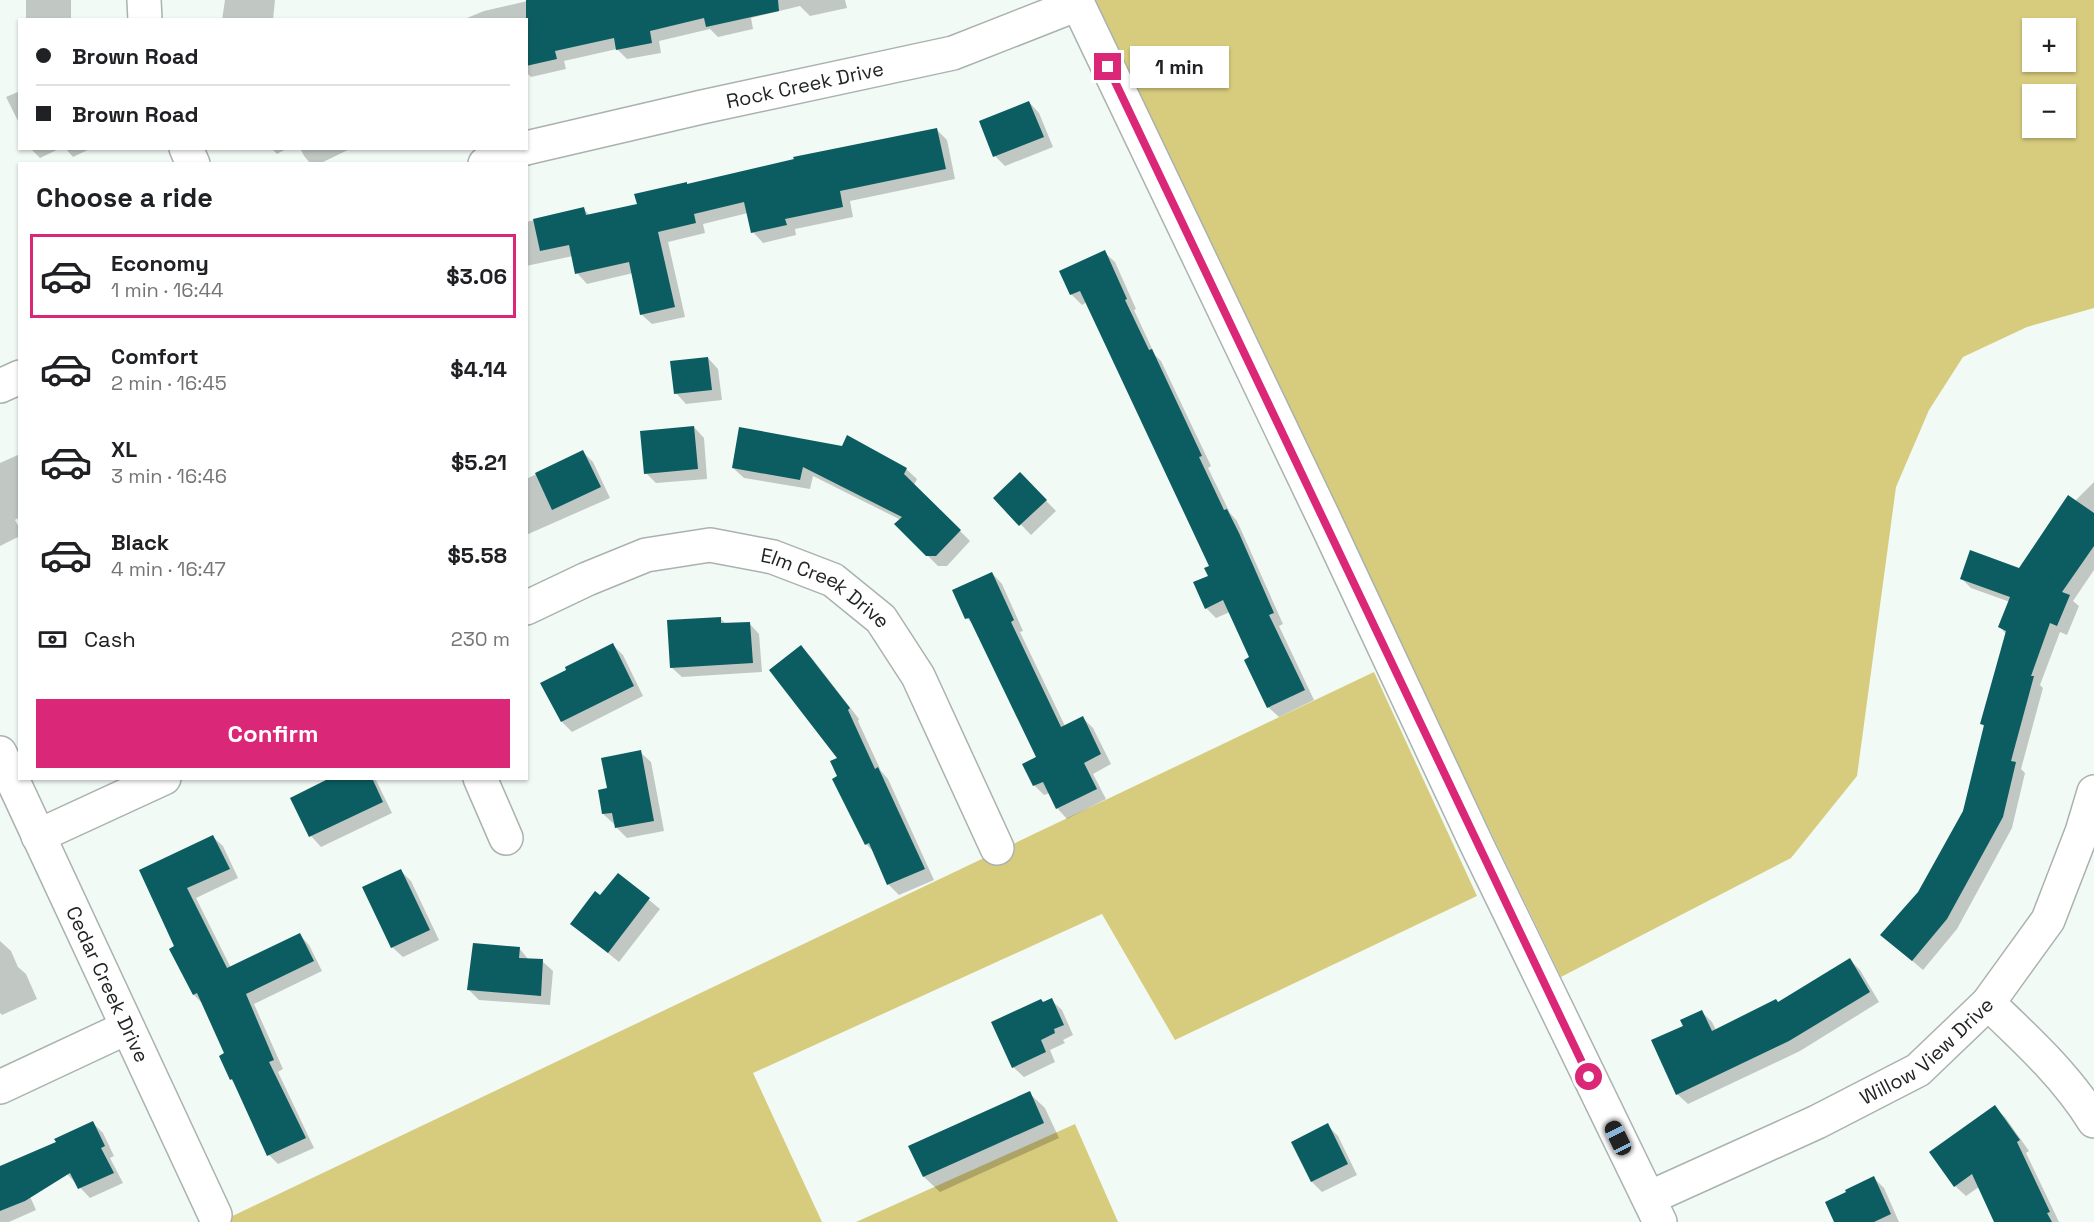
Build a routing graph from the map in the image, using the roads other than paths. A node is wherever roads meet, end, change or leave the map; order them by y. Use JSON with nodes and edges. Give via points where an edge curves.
{"nodes":[{"id":1,"x":144,"y":0,"type":"edge"},
{"id":2,"x":1077,"y":2,"type":"edge"},
{"id":3,"x":145,"y":18,"type":"edge"},
{"id":4,"x":528,"y":148,"type":"edge"},
{"id":5,"x":519,"y":150,"type":"edge"},
{"id":6,"x":490,"y":162,"type":"edge"},
{"id":7,"x":18,"y":378,"type":"edge"},
{"id":8,"x":0,"y":386,"type":"edge"},
{"id":9,"x":528,"y":607,"type":"edge"},
{"id":10,"x":0,"y":753,"type":"edge"},
{"id":11,"x":160,"y":780,"type":"edge"},
{"id":12,"x":481,"y":780,"type":"edge"},
{"id":13,"x":2094,"y":792,"type":"edge"},
{"id":14,"x":38,"y":836,"type":"junction"},
{"id":15,"x":506,"y":838,"type":"dead end"},
{"id":16,"x":997,"y":848,"type":"dead end"},
{"id":17,"x":1988,"y":1004,"type":"junction"},
{"id":18,"x":126,"y":1028,"type":"junction"},
{"id":19,"x":0,"y":1087,"type":"edge"},
{"id":20,"x":2094,"y":1121,"type":"edge"},
{"id":21,"x":1654,"y":1210,"type":"edge"},
{"id":22,"x":215,"y":1215,"type":"dead end"}],
"edges":[{"from":1,"to":3,"type":"street"},
{"from":2,"to":4,"type":"street","name":"Rock Creek Drive","via":[[953,53]]},
{"from":2,"to":21,"type":"street"},
{"from":5,"to":6,"type":"street","name":"Rock Creek Drive"},
{"from":7,"to":8,"type":"street"},
{"from":9,"to":16,"type":"street","name":"Elm Creek Drive","via":[[646,555],[710,545],[774,557],[832,580],[881,620],[918,676]]},
{"from":10,"to":14,"type":"street","name":"Cedar Creek Drive"},
{"from":11,"to":14,"type":"street"},
{"from":12,"to":15,"type":"street"},
{"from":13,"to":17,"type":"street","name":"Willow View Drive","via":[[2048,920]]},
{"from":14,"to":18,"type":"street","name":"Cedar Creek Drive"},
{"from":17,"to":20,"type":"street","via":[[2040,1053]]},
{"from":17,"to":21,"type":"street","name":"Willow View Drive","via":[[1918,1070]]},
{"from":18,"to":19,"type":"street"},
{"from":18,"to":22,"type":"street","name":"Cedar Creek Drive"}]}
